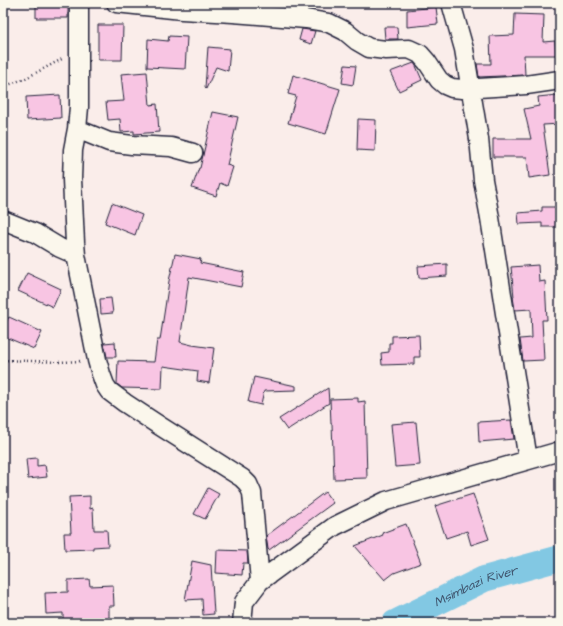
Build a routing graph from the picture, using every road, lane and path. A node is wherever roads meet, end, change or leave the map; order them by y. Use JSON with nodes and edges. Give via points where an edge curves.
{"nodes":[{"id":1,"x":80,"y":3,"type":"edge"},
{"id":2,"x":116,"y":3,"type":"edge"},
{"id":3,"x":451,"y":3,"type":"edge"},
{"id":4,"x":79,"y":56,"type":"junction"},
{"id":5,"x":560,"y":80,"type":"edge"},
{"id":6,"x":3,"y":87,"type":"edge"},
{"id":7,"x":471,"y":88,"type":"junction"},
{"id":8,"x":560,"y":88,"type":"edge"},
{"id":9,"x":77,"y":129,"type":"junction"},
{"id":10,"x":193,"y":153,"type":"dead end"},
{"id":11,"x":3,"y":220,"type":"edge"},
{"id":12,"x":76,"y":255,"type":"junction"},
{"id":13,"x":3,"y":360,"type":"edge"},
{"id":14,"x":97,"y":360,"type":"junction"},
{"id":15,"x":560,"y":451,"type":"edge"},
{"id":16,"x":528,"y":460,"type":"junction"},
{"id":17,"x":260,"y":581,"type":"junction"},
{"id":18,"x":242,"y":623,"type":"edge"}],
"edges":[{"from":1,"to":4,"type":"street"},
{"from":2,"to":7,"type":"street","via":[[328,23],[345,31],[369,48],[409,49],[420,54],[445,85],[452,88]]},
{"from":3,"to":7,"type":"street","via":[[464,49]]},
{"from":4,"to":6,"type":"path","via":[[63,58]]},
{"from":4,"to":9,"type":"street"},
{"from":5,"to":7,"type":"street"},
{"from":5,"to":8,"type":"street"},
{"from":7,"to":16,"type":"street","via":[[483,180]]},
{"from":9,"to":10,"type":"street","via":[[109,142],[171,146]]},
{"from":9,"to":12,"type":"street","via":[[72,179]]},
{"from":11,"to":12,"type":"street","via":[[35,233]]},
{"from":12,"to":14,"type":"street"},
{"from":13,"to":14,"type":"path"},
{"from":14,"to":17,"type":"street","via":[[105,385],[110,391],[248,484],[252,493]]},
{"from":15,"to":16,"type":"street"},
{"from":16,"to":17,"type":"street","via":[[386,501],[335,526]]},
{"from":17,"to":18,"type":"street","via":[[244,602]]}]}
